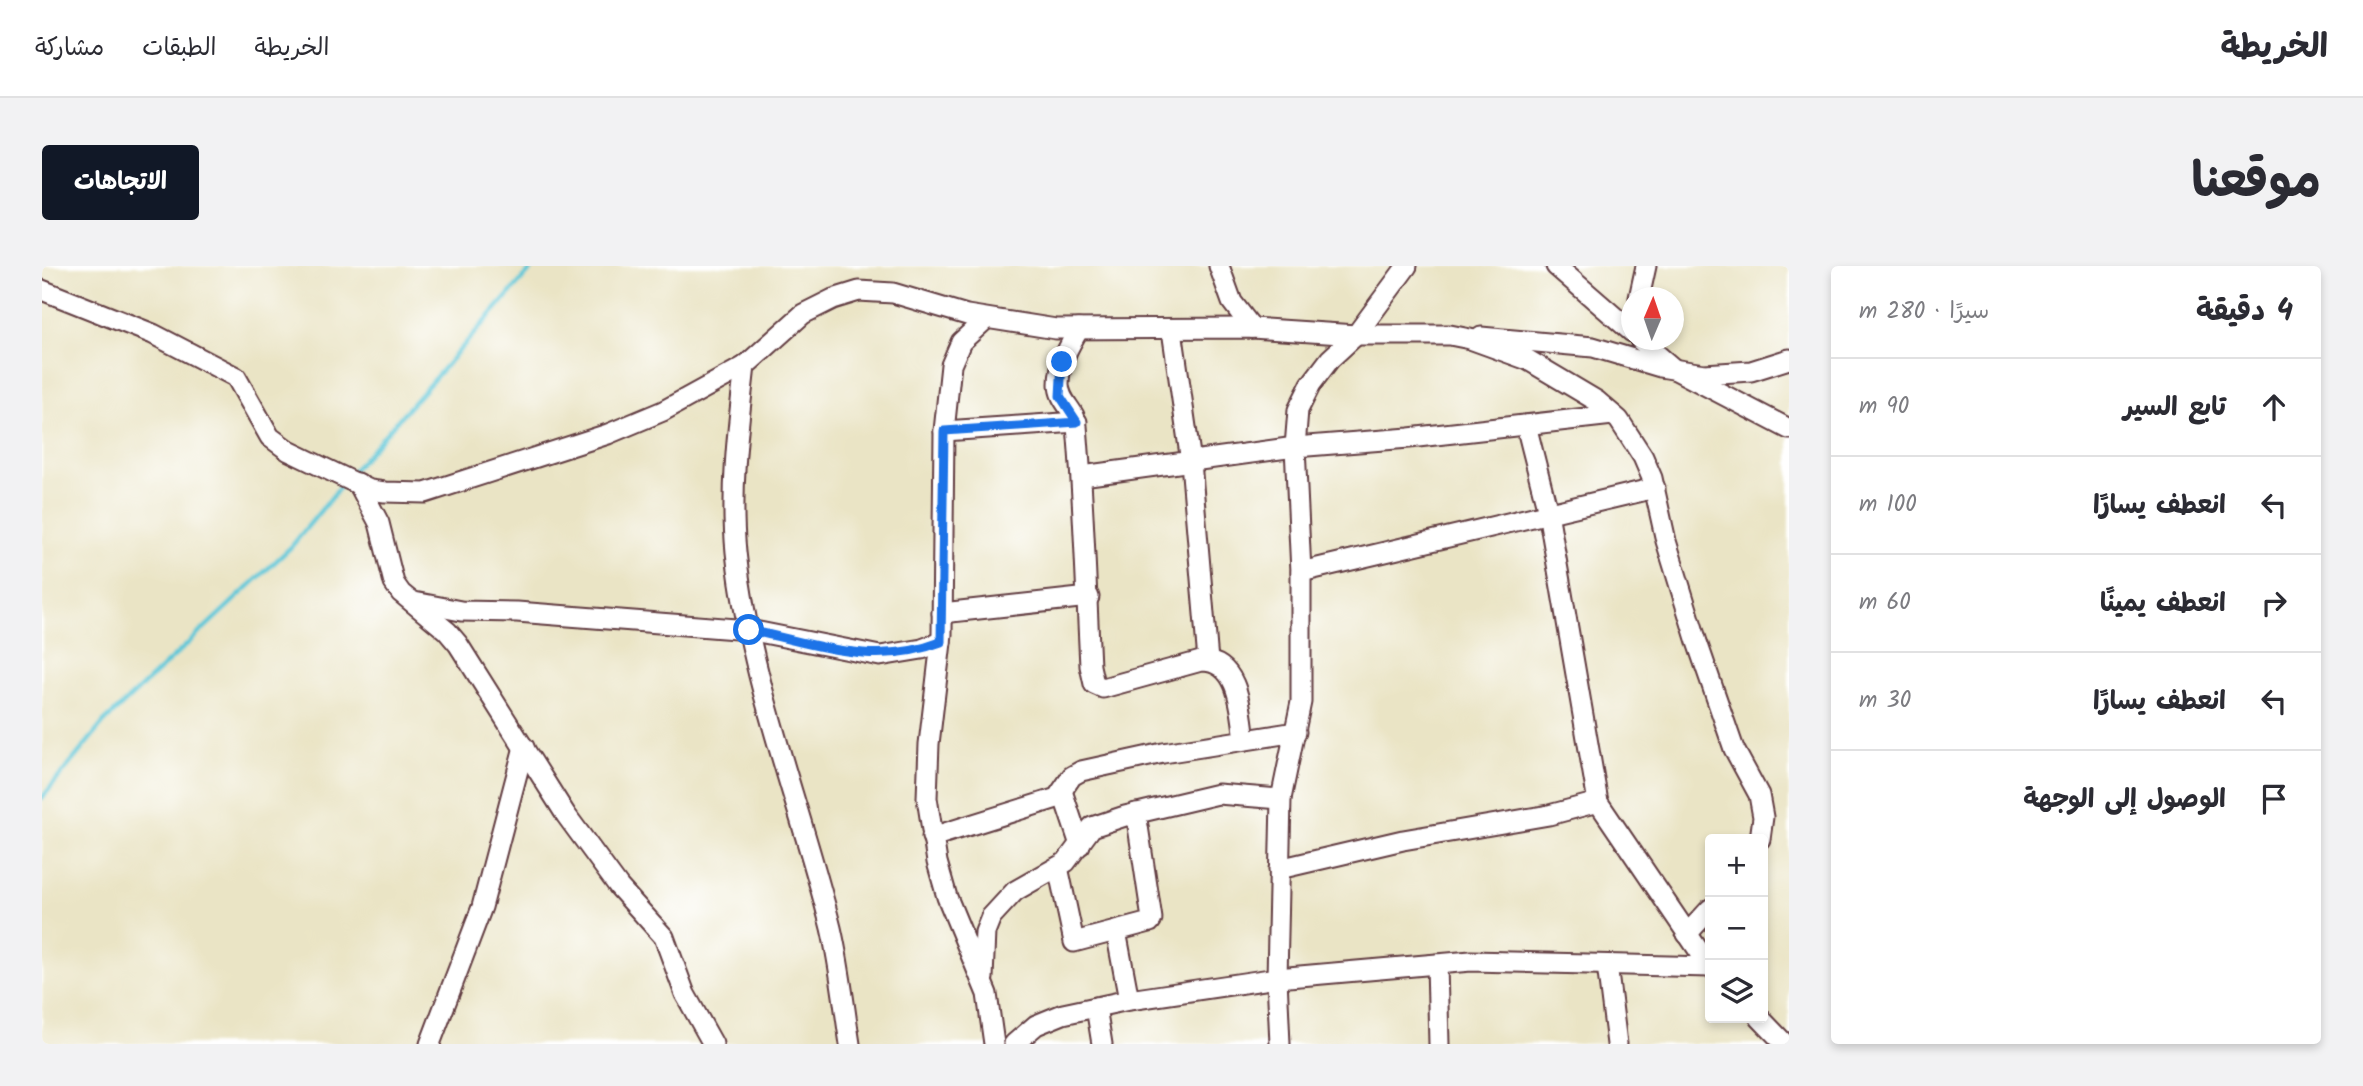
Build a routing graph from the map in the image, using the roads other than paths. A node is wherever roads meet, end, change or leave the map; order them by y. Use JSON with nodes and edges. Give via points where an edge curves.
{"nodes":[{"id":1,"x":1219,"y":266,"type":"edge"},
{"id":2,"x":1408,"y":266,"type":"edge"},
{"id":3,"x":1556,"y":266,"type":"edge"},
{"id":4,"x":1646,"y":266,"type":"edge"},
{"id":5,"x":1641,"y":287,"type":"edge"},
{"id":6,"x":42,"y":290,"type":"edge"},
{"id":7,"x":986,"y":319,"type":"junction"},
{"id":8,"x":1621,"y":321,"type":"edge"},
{"id":9,"x":1252,"y":328,"type":"junction"},
{"id":10,"x":1079,"y":329,"type":"junction"},
{"id":11,"x":1172,"y":330,"type":"junction"},
{"id":12,"x":1356,"y":335,"type":"junction"},
{"id":13,"x":1450,"y":335,"type":"junction"},
{"id":14,"x":1652,"y":350,"type":"edge"},
{"id":15,"x":1789,"y":359,"type":"edge"},
{"id":16,"x":746,"y":366,"type":"junction"},
{"id":17,"x":1674,"y":369,"type":"junction"},
{"id":18,"x":1613,"y":415,"type":"junction"},
{"id":19,"x":1077,"y":422,"type":"junction"},
{"id":20,"x":1526,"y":425,"type":"junction"},
{"id":21,"x":1789,"y":429,"type":"edge"},
{"id":22,"x":944,"y":431,"type":"junction"},
{"id":23,"x":1295,"y":447,"type":"junction"},
{"id":24,"x":1191,"y":462,"type":"junction"},
{"id":25,"x":1083,"y":476,"type":"junction"},
{"id":26,"x":358,"y":483,"type":"junction"},
{"id":27,"x":1655,"y":488,"type":"junction"},
{"id":28,"x":1548,"y":512,"type":"junction"},
{"id":29,"x":1301,"y":572,"type":"junction"},
{"id":30,"x":1089,"y":597,"type":"junction"},
{"id":31,"x":410,"y":601,"type":"junction"},
{"id":32,"x":942,"y":613,"type":"junction"},
{"id":33,"x":749,"y":630,"type":"junction"},
{"id":34,"x":941,"y":642,"type":"junction"},
{"id":35,"x":1208,"y":661,"type":"junction"},
{"id":36,"x":1296,"y":732,"type":"junction"},
{"id":37,"x":1245,"y":740,"type":"junction"},
{"id":38,"x":524,"y":747,"type":"junction"},
{"id":39,"x":1063,"y":794,"type":"junction"},
{"id":40,"x":1281,"y":799,"type":"junction"},
{"id":41,"x":1598,"y":802,"type":"junction"},
{"id":42,"x":1136,"y":813,"type":"junction"},
{"id":43,"x":1761,"y":834,"type":"edge"},
{"id":44,"x":932,"y":837,"type":"junction"},
{"id":45,"x":1080,"y":845,"type":"junction"},
{"id":46,"x":1058,"y":867,"type":"junction"},
{"id":47,"x":1279,"y":869,"type":"junction"},
{"id":48,"x":1705,"y":914,"type":"edge"},
{"id":49,"x":1116,"y":931,"type":"junction"},
{"id":50,"x":1687,"y":934,"type":"junction"},
{"id":51,"x":1705,"y":960,"type":"edge"},
{"id":52,"x":1437,"y":964,"type":"junction"},
{"id":53,"x":1606,"y":965,"type":"junction"},
{"id":54,"x":1705,"y":967,"type":"edge"},
{"id":55,"x":1277,"y":978,"type":"junction"},
{"id":56,"x":983,"y":985,"type":"junction"},
{"id":57,"x":1129,"y":1000,"type":"junction"},
{"id":58,"x":1096,"y":1007,"type":"junction"},
{"id":59,"x":1765,"y":1023,"type":"edge"},
{"id":60,"x":430,"y":1044,"type":"edge"},
{"id":61,"x":713,"y":1044,"type":"edge"},
{"id":62,"x":850,"y":1044,"type":"edge"},
{"id":63,"x":994,"y":1044,"type":"edge"},
{"id":64,"x":1014,"y":1044,"type":"edge"},
{"id":65,"x":1102,"y":1044,"type":"edge"},
{"id":66,"x":1280,"y":1044,"type":"edge"},
{"id":67,"x":1439,"y":1044,"type":"edge"},
{"id":68,"x":1617,"y":1044,"type":"edge"},
{"id":69,"x":1784,"y":1044,"type":"edge"}],
"edges":[{"from":1,"to":9,"type":"street","via":[[1232,302]]},
{"from":2,"to":12,"type":"street"},
{"from":3,"to":8,"type":"street"},
{"from":4,"to":5,"type":"street"},
{"from":6,"to":26,"type":"street","via":[[153,334],[236,377],[270,437],[289,451]]},
{"from":7,"to":10,"type":"street"},
{"from":7,"to":16,"type":"street","via":[[893,293],[859,291],[803,314]]},
{"from":7,"to":22,"type":"street","via":[[967,334],[956,351]]},
{"from":9,"to":11,"type":"street"},
{"from":9,"to":12,"type":"street"},
{"from":10,"to":11,"type":"street"},
{"from":10,"to":19,"type":"street","via":[[1062,362],[1059,386],[1065,406]]},
{"from":11,"to":24,"type":"street"},
{"from":12,"to":13,"type":"street"},
{"from":12,"to":23,"type":"street","via":[[1311,384],[1298,411]]},
{"from":13,"to":17,"type":"street","via":[[1593,347]]},
{"from":13,"to":18,"type":"street","via":[[1528,360]]},
{"from":14,"to":17,"type":"street"},
{"from":15,"to":17,"type":"street","via":[[1751,371],[1703,374]]},
{"from":16,"to":26,"type":"street","via":[[663,411],[608,434],[425,492],[370,490]]},
{"from":16,"to":33,"type":"street","via":[[735,517]]},
{"from":17,"to":21,"type":"street"},
{"from":18,"to":20,"type":"street"},
{"from":18,"to":27,"type":"street","via":[[1643,457]]},
{"from":19,"to":22,"type":"street"},
{"from":19,"to":25,"type":"street"},
{"from":20,"to":23,"type":"street"},
{"from":20,"to":28,"type":"street"},
{"from":22,"to":32,"type":"street"},
{"from":23,"to":24,"type":"street"},
{"from":23,"to":29,"type":"street"},
{"from":24,"to":25,"type":"street"},
{"from":24,"to":35,"type":"street"},
{"from":25,"to":30,"type":"street"},
{"from":26,"to":31,"type":"street","via":[[379,523],[394,583]]},
{"from":27,"to":28,"type":"street"},
{"from":27,"to":43,"type":"street","via":[[1696,642],[1734,749],[1759,795]]},
{"from":28,"to":29,"type":"street"},
{"from":28,"to":41,"type":"street"},
{"from":29,"to":36,"type":"street","via":[[1302,672]]},
{"from":30,"to":32,"type":"street"},
{"from":30,"to":35,"type":"street","via":[[1090,666],[1096,686]]},
{"from":31,"to":33,"type":"street","via":[[461,611]]},
{"from":31,"to":38,"type":"street","via":[[458,644]]},
{"from":32,"to":34,"type":"street"},
{"from":33,"to":34,"type":"street","via":[[880,656]]},
{"from":33,"to":62,"type":"street","via":[[831,928]]},
{"from":34,"to":44,"type":"street","via":[[929,744],[927,798]]},
{"from":35,"to":37,"type":"street","via":[[1222,667],[1233,681]]},
{"from":36,"to":37,"type":"street"},
{"from":36,"to":40,"type":"street"},
{"from":37,"to":39,"type":"street","via":[[1081,771],[1072,776]]},
{"from":38,"to":60,"type":"street","via":[[482,907]]},
{"from":38,"to":61,"type":"street","via":[[605,869],[664,937],[685,994]]},
{"from":39,"to":44,"type":"street"},
{"from":39,"to":45,"type":"street"},
{"from":40,"to":42,"type":"street","via":[[1218,794]]},
{"from":40,"to":47,"type":"street"},
{"from":41,"to":47,"type":"street"},
{"from":41,"to":50,"type":"street"},
{"from":42,"to":45,"type":"street","via":[[1092,827]]},
{"from":42,"to":49,"type":"street","via":[[1152,919]]},
{"from":44,"to":56,"type":"street","via":[[947,897]]},
{"from":45,"to":46,"type":"street"},
{"from":46,"to":49,"type":"street","via":[[1074,942]]},
{"from":46,"to":56,"type":"street","via":[[1014,891],[990,917]]},
{"from":47,"to":55,"type":"street"},
{"from":48,"to":50,"type":"street"},
{"from":49,"to":57,"type":"street"},
{"from":50,"to":51,"type":"street"},
{"from":52,"to":53,"type":"street"},
{"from":52,"to":55,"type":"street"},
{"from":52,"to":67,"type":"street"},
{"from":53,"to":54,"type":"street"},
{"from":53,"to":68,"type":"street"},
{"from":55,"to":57,"type":"street"},
{"from":55,"to":66,"type":"street"},
{"from":56,"to":63,"type":"street"},
{"from":57,"to":58,"type":"street"},
{"from":58,"to":64,"type":"street","via":[[1044,1020]]},
{"from":58,"to":65,"type":"street"},
{"from":59,"to":69,"type":"street"}]}
